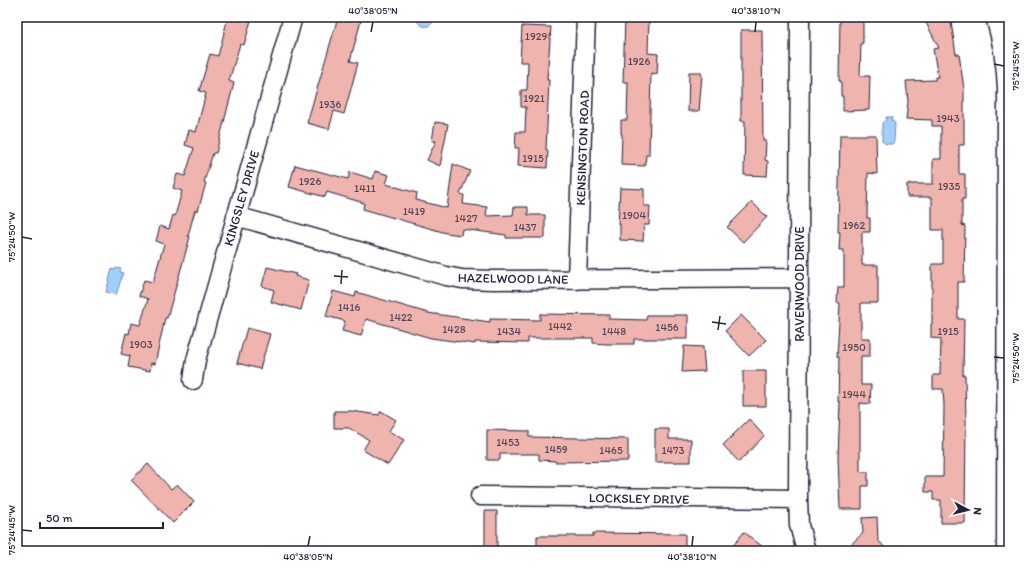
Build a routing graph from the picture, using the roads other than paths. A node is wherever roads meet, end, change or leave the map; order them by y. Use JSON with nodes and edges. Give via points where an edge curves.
{"nodes":[{"id":1,"x":293,"y":17,"type":"edge"},
{"id":2,"x":586,"y":17,"type":"edge"},
{"id":3,"x":800,"y":17,"type":"edge"},
{"id":4,"x":994,"y":17,"type":"edge"},
{"id":5,"x":236,"y":216,"type":"junction"},
{"id":6,"x":798,"y":278,"type":"junction"},
{"id":7,"x":577,"y":280,"type":"junction"},
{"id":8,"x":193,"y":380,"type":"dead end"},
{"id":9,"x":1008,"y":442,"type":"edge"},
{"id":10,"x":480,"y":496,"type":"dead end"},
{"id":11,"x":798,"y":500,"type":"junction"},
{"id":12,"x":806,"y":551,"type":"edge"},
{"id":13,"x":1006,"y":551,"type":"edge"}],
"edges":[{"from":1,"to":5,"type":"street","name":"KINGSLEY DRIVE"},
{"from":2,"to":7,"type":"street","name":"KENSINGTON ROAD"},
{"from":3,"to":6,"type":"street","name":"RAVENWOOD DRIVE"},
{"from":4,"to":9,"type":"street","via":[[1004,51],[1007,88]]},
{"from":5,"to":7,"type":"street","name":"HAZELWOOD LANE","via":[[446,276],[494,280]]},
{"from":5,"to":8,"type":"street","name":"KINGSLEY DRIVE","via":[[196,360]]},
{"from":6,"to":7,"type":"street","name":"HAZELWOOD LANE"},
{"from":6,"to":11,"type":"street","name":"RAVENWOOD DRIVE"},
{"from":9,"to":13,"type":"street"},
{"from":10,"to":11,"type":"street","name":"LOCKSLEY DRIVE"},
{"from":11,"to":12,"type":"street","name":"RAVENWOOD DRIVE","via":[[799,525]]}]}
